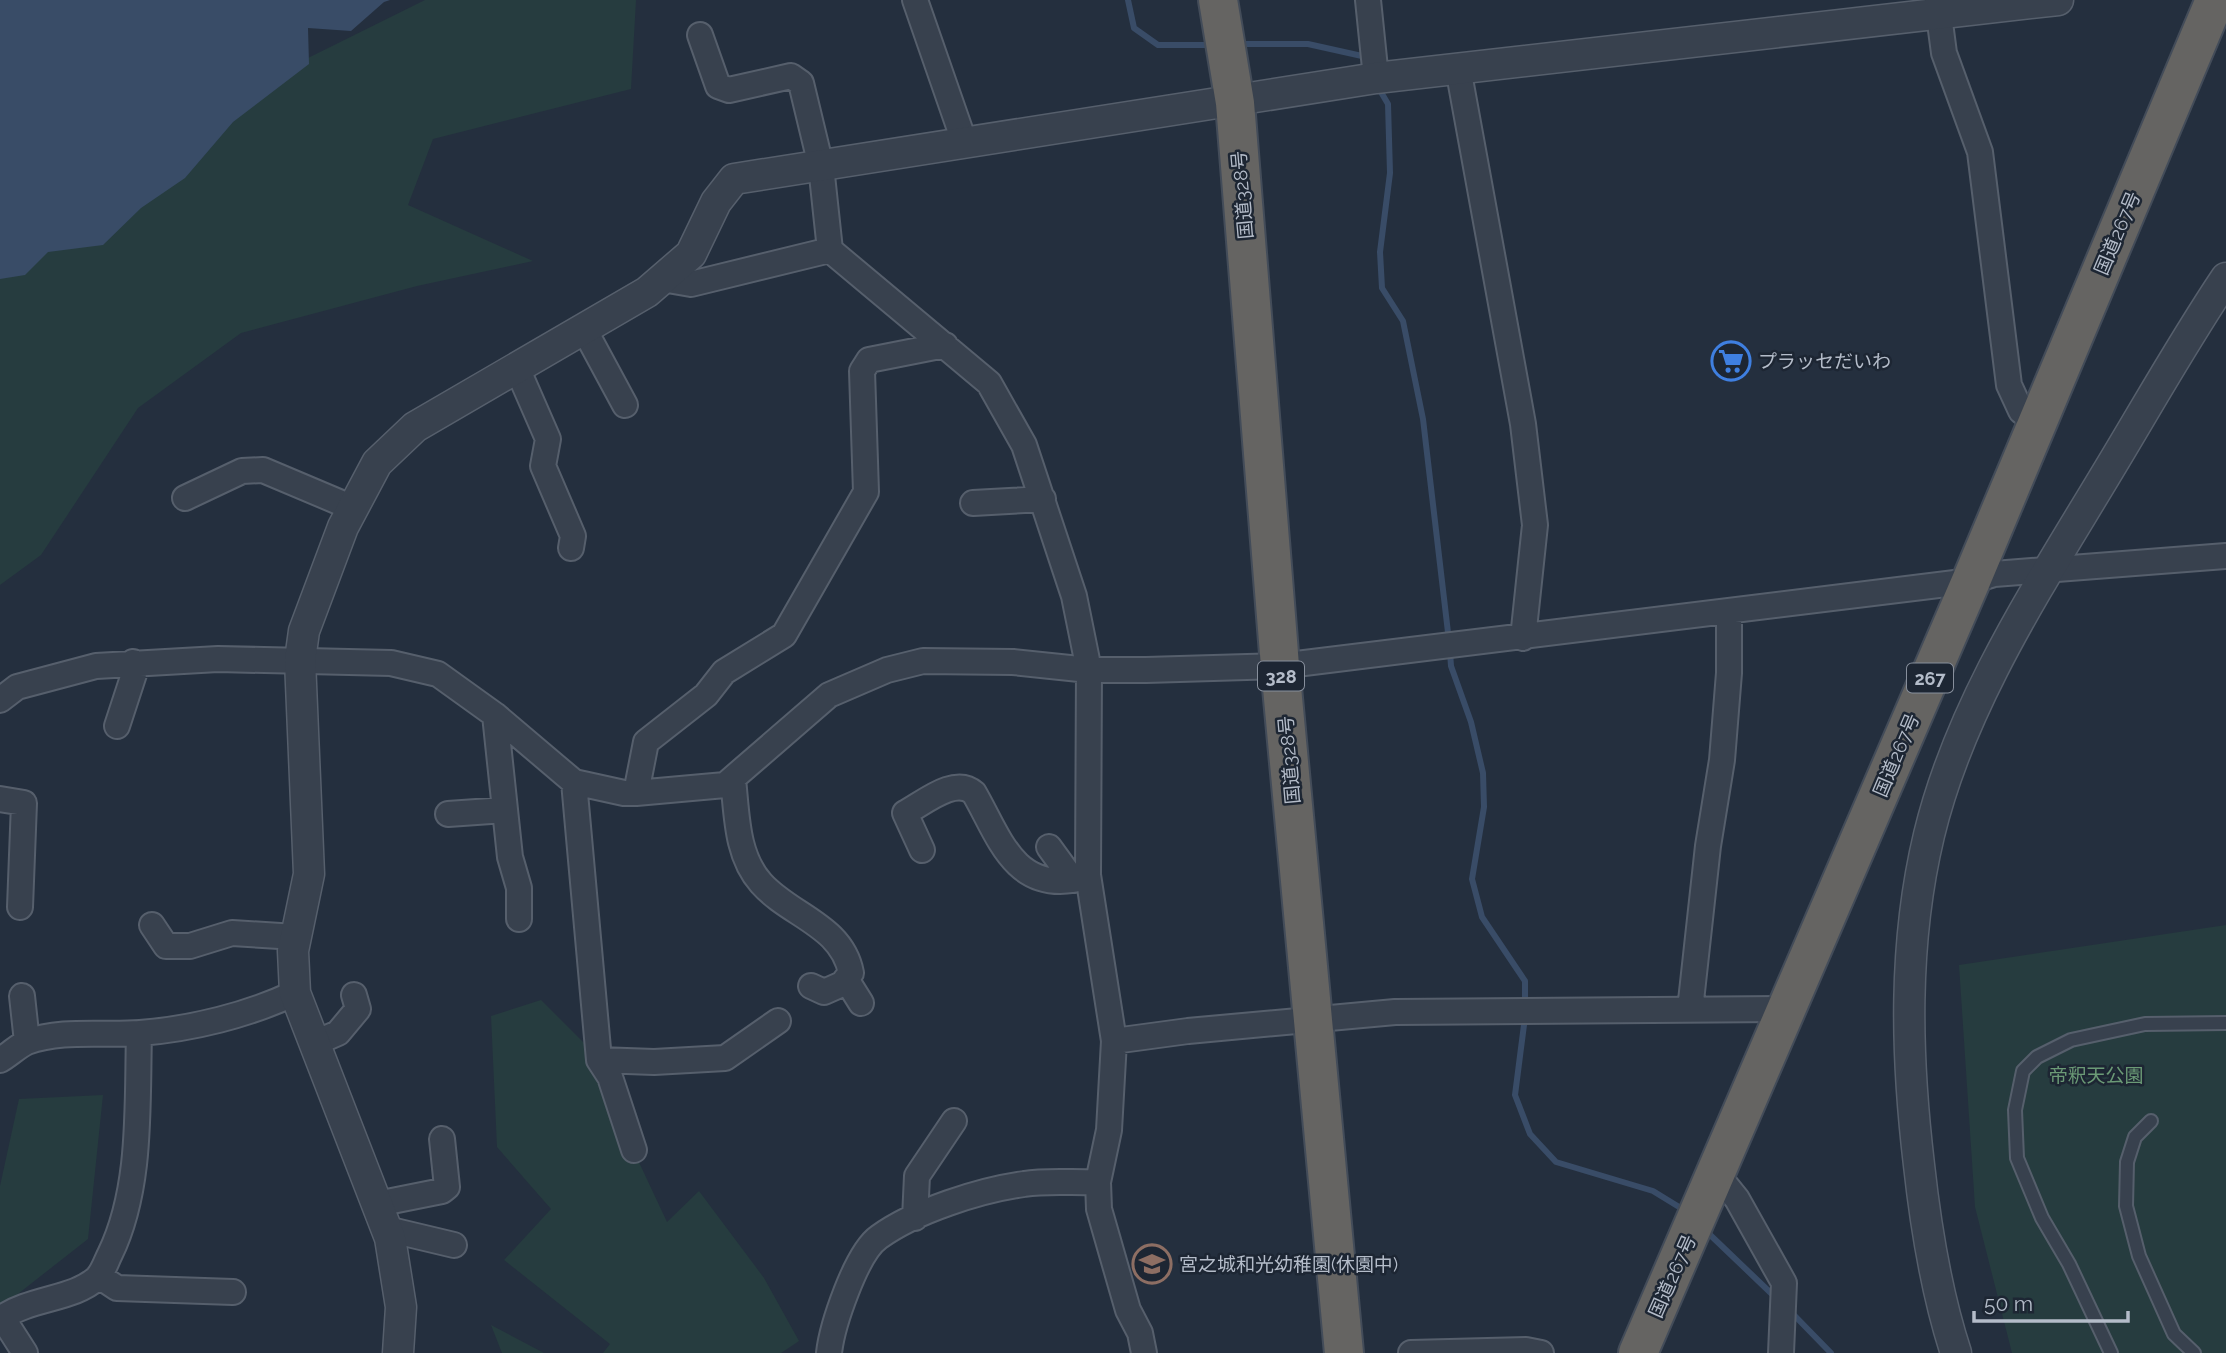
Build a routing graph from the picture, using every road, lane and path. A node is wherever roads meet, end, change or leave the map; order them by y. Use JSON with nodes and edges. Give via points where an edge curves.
{"nodes":[{"id":1,"x":915,"y":0,"type":"edge"},
{"id":2,"x":1218,"y":0,"type":"edge"},
{"id":3,"x":1368,"y":0,"type":"edge"},
{"id":4,"x":2058,"y":0,"type":"edge"},
{"id":5,"x":2215,"y":0,"type":"edge"},
{"id":6,"x":1937,"y":8,"type":"edge"},
{"id":7,"x":700,"y":34,"type":"dead end"},
{"id":8,"x":1458,"y":68,"type":"junction"},
{"id":9,"x":1376,"y":78,"type":"junction"},
{"id":10,"x":1235,"y":103,"type":"junction"},
{"id":11,"x":965,"y":144,"type":"junction"},
{"id":12,"x":821,"y":166,"type":"junction"},
{"id":13,"x":830,"y":250,"type":"junction"},
{"id":14,"x":2226,"y":278,"type":"edge"},
{"id":15,"x":662,"y":279,"type":"junction"},
{"id":16,"x":584,"y":329,"type":"junction"},
{"id":17,"x":945,"y":345,"type":"junction"},
{"id":18,"x":517,"y":368,"type":"junction"},
{"id":19,"x":625,"y":405,"type":"dead end"},
{"id":20,"x":2037,"y":423,"type":"junction"},
{"id":21,"x":184,"y":498,"type":"dead end"},
{"id":22,"x":1043,"y":499,"type":"junction"},
{"id":23,"x":973,"y":503,"type":"dead end"},
{"id":24,"x":353,"y":508,"type":"junction"},
{"id":25,"x":571,"y":548,"type":"dead end"},
{"id":26,"x":2226,"y":555,"type":"edge"},
{"id":27,"x":2049,"y":569,"type":"junction"},
{"id":28,"x":1971,"y":582,"type":"junction"},
{"id":29,"x":1729,"y":612,"type":"junction"},
{"id":30,"x":1523,"y":638,"type":"junction"},
{"id":31,"x":300,"y":660,"type":"junction"},
{"id":32,"x":133,"y":662,"type":"junction"},
{"id":33,"x":1280,"y":666,"type":"junction"},
{"id":34,"x":1089,"y":670,"type":"junction"},
{"id":35,"x":0,"y":700,"type":"edge"},
{"id":36,"x":495,"y":715,"type":"junction"},
{"id":37,"x":117,"y":726,"type":"dead end"},
{"id":38,"x":733,"y":779,"type":"junction"},
{"id":39,"x":574,"y":782,"type":"junction"},
{"id":40,"x":636,"y":793,"type":"junction"},
{"id":41,"x":0,"y":799,"type":"edge"},
{"id":42,"x":505,"y":810,"type":"junction"},
{"id":43,"x":448,"y":814,"type":"dead end"},
{"id":44,"x":1049,"y":847,"type":"dead end"},
{"id":45,"x":922,"y":850,"type":"dead end"},
{"id":46,"x":1081,"y":878,"type":"junction"},
{"id":47,"x":20,"y":907,"type":"dead end"},
{"id":48,"x":519,"y":919,"type":"dead end"},
{"id":49,"x":152,"y":925,"type":"dead end"},
{"id":50,"x":296,"y":937,"type":"junction"},
{"id":51,"x":846,"y":979,"type":"junction"},
{"id":52,"x":811,"y":986,"type":"dead end"},
{"id":53,"x":295,"y":993,"type":"junction"},
{"id":54,"x":354,"y":995,"type":"dead end"},
{"id":55,"x":22,"y":996,"type":"dead end"},
{"id":56,"x":861,"y":1003,"type":"dead end"},
{"id":57,"x":1787,"y":1009,"type":"junction"},
{"id":58,"x":1690,"y":1010,"type":"junction"},
{"id":59,"x":1311,"y":1019,"type":"junction"},
{"id":60,"x":778,"y":1021,"type":"dead end"},
{"id":61,"x":2226,"y":1023,"type":"edge"},
{"id":62,"x":139,"y":1033,"type":"junction"},
{"id":63,"x":1114,"y":1041,"type":"junction"},
{"id":64,"x":27,"y":1042,"type":"junction"},
{"id":65,"x":315,"y":1043,"type":"junction"},
{"id":66,"x":0,"y":1060,"type":"edge"},
{"id":67,"x":599,"y":1060,"type":"junction"},
{"id":68,"x":954,"y":1121,"type":"dead end"},
{"id":69,"x":2151,"y":1121,"type":"dead end"},
{"id":70,"x":442,"y":1139,"type":"dead end"},
{"id":71,"x":634,"y":1150,"type":"dead end"},
{"id":72,"x":1716,"y":1173,"type":"junction"},
{"id":73,"x":1098,"y":1182,"type":"junction"},
{"id":74,"x":382,"y":1217,"type":"junction"},
{"id":75,"x":915,"y":1218,"type":"junction"},
{"id":76,"x":454,"y":1245,"type":"dead end"},
{"id":77,"x":99,"y":1276,"type":"junction"},
{"id":78,"x":233,"y":1292,"type":"dead end"},
{"id":79,"x":1,"y":1318,"type":"edge"},
{"id":80,"x":32,"y":1351,"type":"edge"},
{"id":81,"x":398,"y":1353,"type":"edge"},
{"id":82,"x":829,"y":1353,"type":"edge"},
{"id":83,"x":1144,"y":1353,"type":"edge"},
{"id":84,"x":1344,"y":1353,"type":"edge"},
{"id":85,"x":1410,"y":1353,"type":"edge"},
{"id":86,"x":1541,"y":1353,"type":"edge"},
{"id":87,"x":1638,"y":1353,"type":"edge"},
{"id":88,"x":1781,"y":1353,"type":"edge"},
{"id":89,"x":1956,"y":1353,"type":"edge"},
{"id":90,"x":2111,"y":1353,"type":"edge"},
{"id":91,"x":2194,"y":1353,"type":"edge"}],
"edges":[{"from":1,"to":11,"type":"street"},
{"from":2,"to":10,"type":"highway","name":"国道328号","number":"328"},
{"from":3,"to":9,"type":"street"},
{"from":4,"to":6,"type":"street"},
{"from":5,"to":20,"type":"highway","name":"国道267号","number":"267"},
{"from":6,"to":8,"type":"street"},
{"from":6,"to":20,"type":"street","via":[[1944,53],[1980,152],[2009,385],[2021,411]]},
{"from":7,"to":12,"type":"street","via":[[718,86],[729,90],[791,76],[801,83]]},
{"from":8,"to":9,"type":"street"},
{"from":8,"to":30,"type":"street","via":[[1520,412],[1533,513]]},
{"from":9,"to":10,"type":"street"},
{"from":10,"to":11,"type":"street"},
{"from":10,"to":33,"type":"highway","name":"国道328号","number":"328"},
{"from":11,"to":12,"type":"street"},
{"from":12,"to":13,"type":"street"},
{"from":12,"to":15,"type":"street","via":[[734,179],[716,202],[691,254]]},
{"from":13,"to":15,"type":"street","via":[[691,284]]},
{"from":13,"to":17,"type":"street"},
{"from":14,"to":27,"type":"street"},
{"from":15,"to":16,"type":"street"},
{"from":16,"to":18,"type":"street"},
{"from":16,"to":19,"type":"street"},
{"from":17,"to":22,"type":"street","via":[[989,383],[1024,445]]},
{"from":17,"to":40,"type":"street","via":[[869,360],[862,371],[866,492],[784,635],[724,672],[706,695],[646,742]]},
{"from":18,"to":24,"type":"street","via":[[415,427],[377,463]]},
{"from":18,"to":25,"type":"street","via":[[548,439],[543,466],[573,536]]},
{"from":20,"to":28,"type":"highway","name":"国道267号","number":"267"},
{"from":21,"to":24,"type":"street","via":[[243,471],[263,470]]},
{"from":22,"to":23,"type":"street"},
{"from":22,"to":34,"type":"street","via":[[1074,596]]},
{"from":24,"to":31,"type":"street","via":[[304,631]]},
{"from":26,"to":27,"type":"street"},
{"from":27,"to":28,"type":"street","via":[[1994,574]]},
{"from":27,"to":89,"type":"street","via":[[1982,692],[1959,745],[1929,834],[1911,938],[1911,1098],[1926,1227]]},
{"from":28,"to":29,"type":"street"},
{"from":28,"to":57,"type":"highway","name":"国道267号","number":"267"},
{"from":29,"to":30,"type":"street"},
{"from":29,"to":58,"type":"street","via":[[1722,760]]},
{"from":30,"to":33,"type":"street"},
{"from":31,"to":32,"type":"street"},
{"from":31,"to":36,"type":"street","via":[[391,663],[438,674]]},
{"from":31,"to":50,"type":"street","via":[[309,874]]},
{"from":32,"to":35,"type":"street","via":[[96,666],[17,687]]},
{"from":32,"to":37,"type":"street","via":[[134,674]]},
{"from":33,"to":34,"type":"street"},
{"from":33,"to":59,"type":"highway","name":"国道328号","number":"328"},
{"from":34,"to":38,"type":"street","via":[[1013,662],[923,662],[887,670],[829,695]]},
{"from":34,"to":46,"type":"street"},
{"from":36,"to":39,"type":"street"},
{"from":36,"to":42,"type":"street"},
{"from":38,"to":40,"type":"street","via":[[725,785]]},
{"from":38,"to":51,"type":"street","via":[[741,850],[761,883],[835,939],[848,957],[851,973]]},
{"from":39,"to":40,"type":"street"},
{"from":39,"to":67,"type":"street"},
{"from":41,"to":47,"type":"street","via":[[24,803]]},
{"from":42,"to":43,"type":"street"},
{"from":42,"to":48,"type":"street","via":[[519,888]]},
{"from":44,"to":46,"type":"street"},
{"from":45,"to":46,"type":"street","via":[[901,805],[953,786],[968,787],[1019,869],[1055,883]]},
{"from":46,"to":63,"type":"street"},
{"from":49,"to":50,"type":"street","via":[[166,946],[190,946],[232,933]]},
{"from":50,"to":53,"type":"street"},
{"from":51,"to":52,"type":"street","via":[[824,992]]},
{"from":51,"to":56,"type":"street"},
{"from":53,"to":62,"type":"street","via":[[200,1023]]},
{"from":53,"to":65,"type":"street"},
{"from":54,"to":65,"type":"street","via":[[358,1009],[338,1033]]},
{"from":55,"to":64,"type":"street"},
{"from":57,"to":58,"type":"street"},
{"from":57,"to":72,"type":"highway","name":"国道267号","number":"267"},
{"from":58,"to":59,"type":"street","via":[[1395,1012]]},
{"from":59,"to":63,"type":"street"},
{"from":59,"to":84,"type":"highway","name":"国道328号","number":"328"},
{"from":60,"to":67,"type":"street","via":[[725,1058]]},
{"from":61,"to":90,"type":"lane","via":[[2145,1024],[2071,1040],[2036,1057],[2023,1071],[2015,1110],[2017,1158],[2042,1218]]},
{"from":62,"to":64,"type":"street","via":[[79,1034]]},
{"from":62,"to":77,"type":"street","via":[[134,1162],[119,1236]]},
{"from":63,"to":73,"type":"street","via":[[1109,1130]]},
{"from":64,"to":66,"type":"street"},
{"from":65,"to":74,"type":"street"},
{"from":67,"to":71,"type":"street","via":[[610,1077]]},
{"from":68,"to":75,"type":"street","via":[[917,1176]]},
{"from":69,"to":91,"type":"lane","via":[[2135,1137],[2127,1162],[2126,1206],[2139,1256],[2174,1334]]},
{"from":70,"to":74,"type":"street","via":[[447,1187]]},
{"from":72,"to":87,"type":"highway","name":"国道267号","number":"267"},
{"from":72,"to":88,"type":"street","via":[[1737,1199],[1784,1283]]},
{"from":73,"to":75,"type":"street","via":[[1025,1184],[973,1195]]},
{"from":73,"to":83,"type":"street","via":[[1099,1209]]},
{"from":74,"to":76,"type":"street"},
{"from":74,"to":81,"type":"street","via":[[401,1307]]},
{"from":75,"to":82,"type":"street","via":[[877,1238],[864,1255],[831,1332]]},
{"from":77,"to":78,"type":"street","via":[[117,1288]]},
{"from":77,"to":79,"type":"street","via":[[81,1289],[18,1306]]},
{"from":79,"to":80,"type":"street"},
{"from":85,"to":86,"type":"street"}]}
